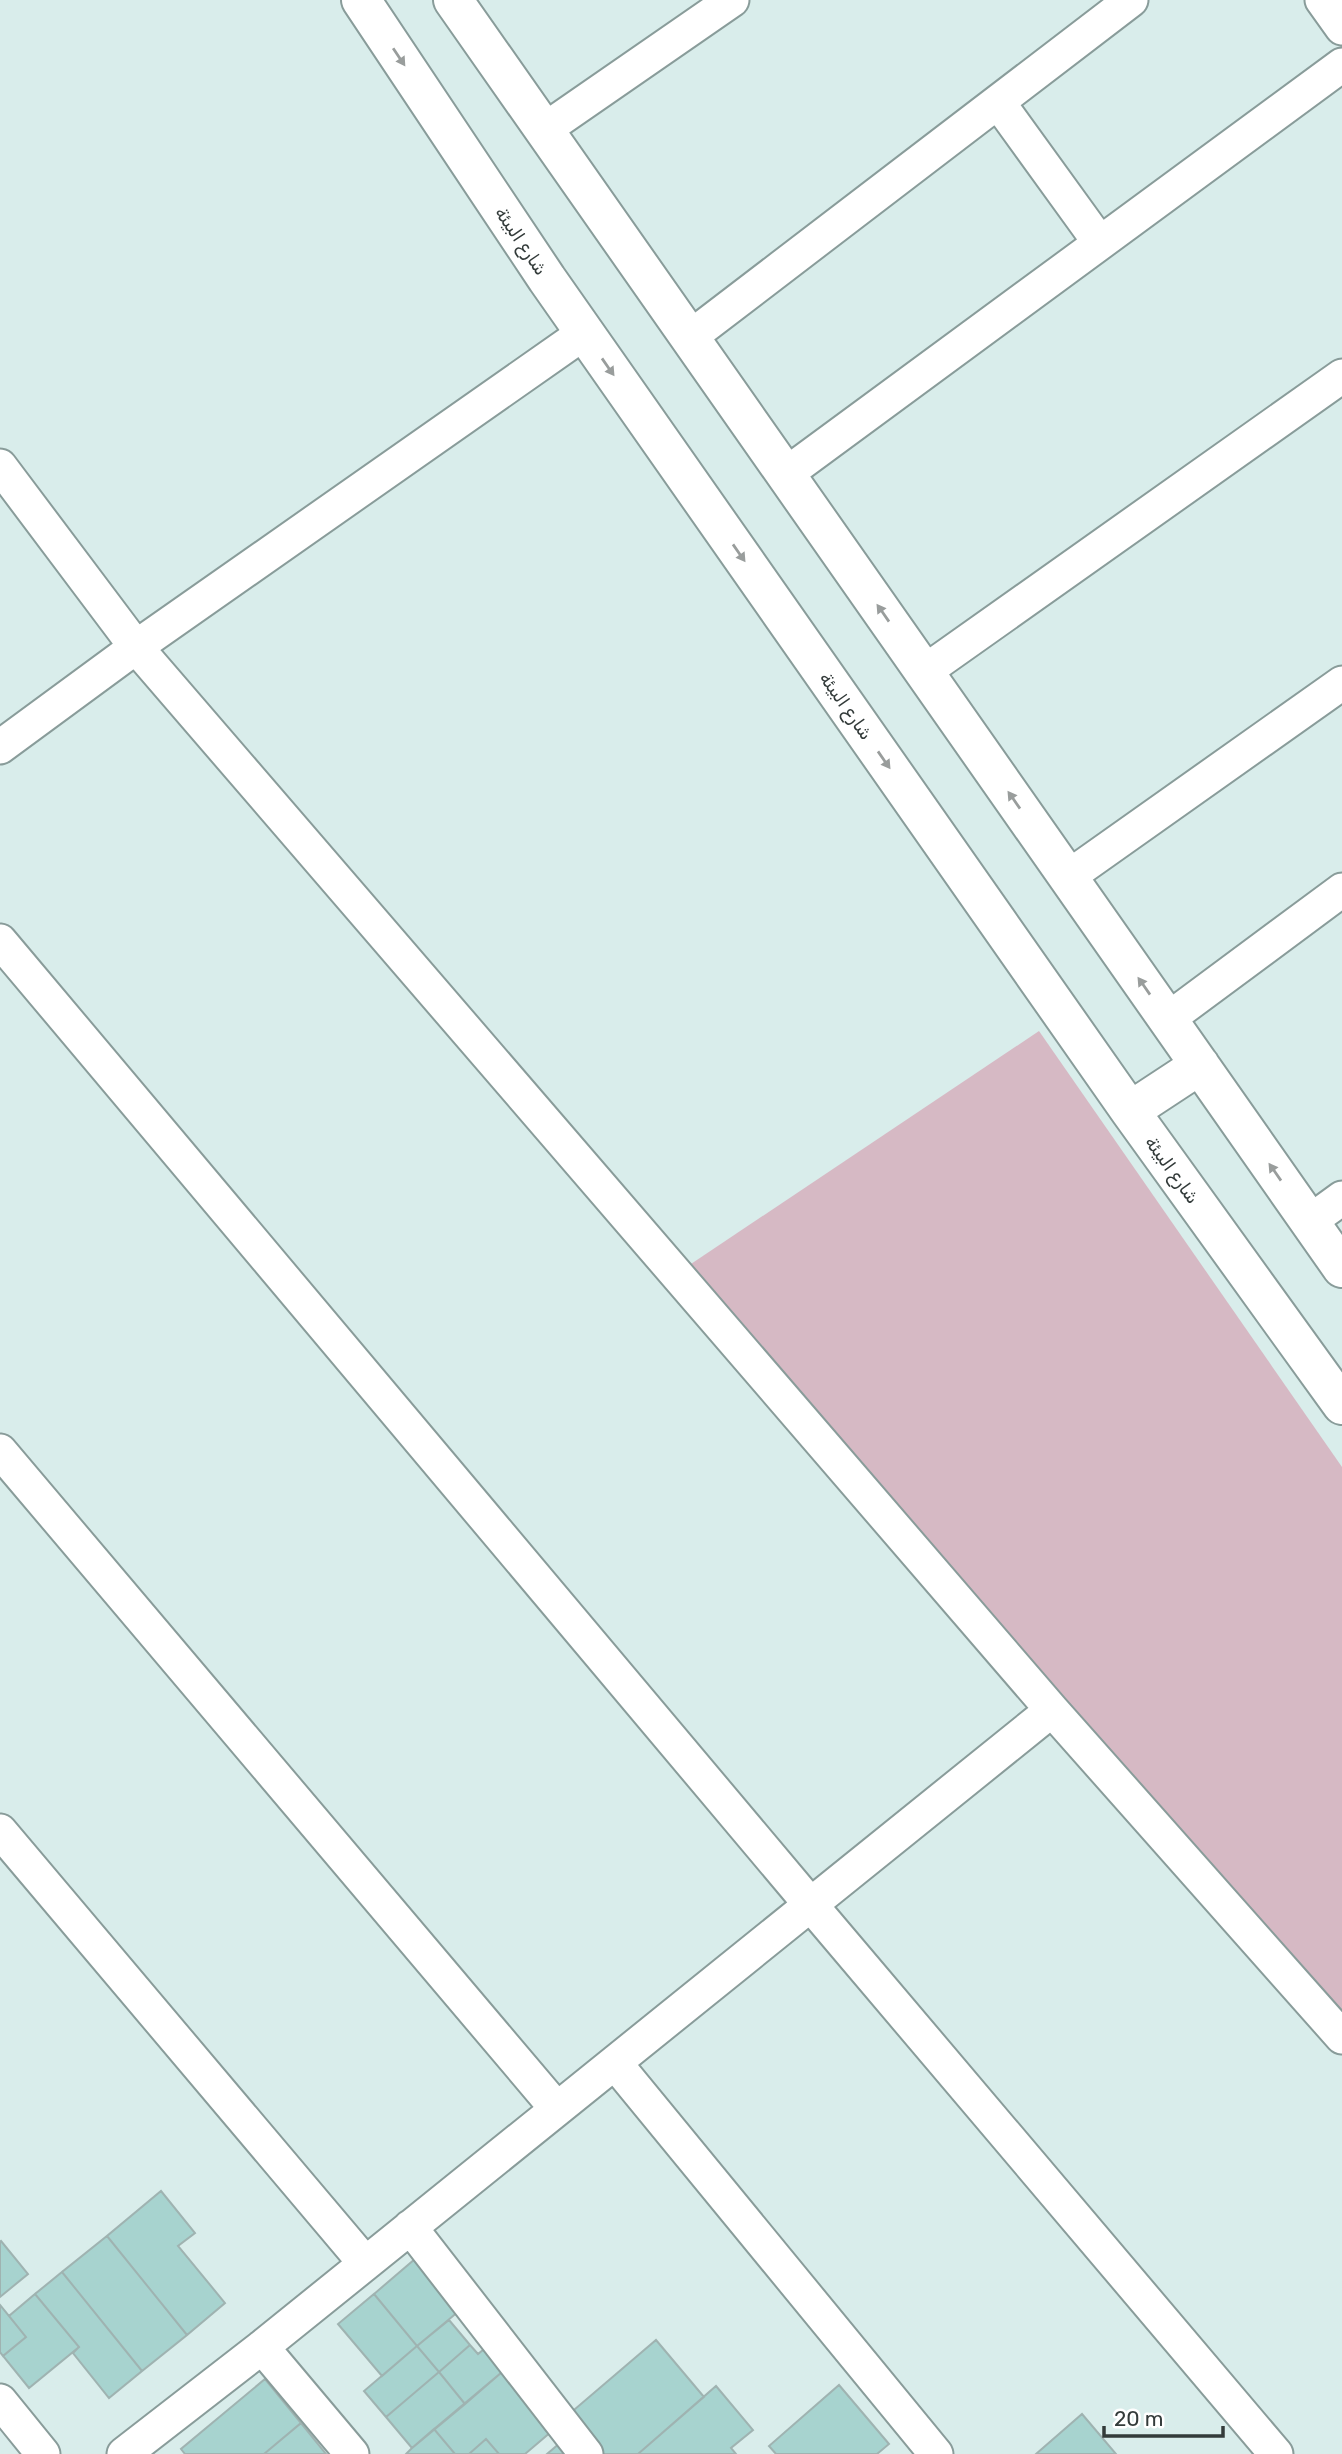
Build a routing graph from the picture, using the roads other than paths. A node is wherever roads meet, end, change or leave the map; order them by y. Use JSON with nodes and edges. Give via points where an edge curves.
{"nodes":[{"id":1,"x":361,"y":0,"type":"edge"},
{"id":2,"x":453,"y":0,"type":"edge"},
{"id":3,"x":732,"y":0,"type":"edge"},
{"id":4,"x":1131,"y":0,"type":"edge"},
{"id":5,"x":1322,"y":0,"type":"edge"},
{"id":6,"x":1342,"y":28,"type":"edge"},
{"id":7,"x":1342,"y":65,"type":"edge"},
{"id":8,"x":998,"y":102,"type":"junction"},
{"id":9,"x":544,"y":130,"type":"junction"},
{"id":10,"x":1100,"y":243,"type":"junction"},
{"id":11,"x":584,"y":333,"type":"junction"},
{"id":12,"x":690,"y":338,"type":"junction"},
{"id":13,"x":1342,"y":376,"type":"edge"},
{"id":14,"x":0,"y":466,"type":"edge"},
{"id":15,"x":786,"y":474,"type":"junction"},
{"id":16,"x":136,"y":647,"type":"junction"},
{"id":17,"x":924,"y":672,"type":"junction"},
{"id":18,"x":1342,"y":683,"type":"edge"},
{"id":19,"x":0,"y":747,"type":"edge"},
{"id":20,"x":1068,"y":877,"type":"junction"},
{"id":21,"x":1342,"y":890,"type":"edge"},
{"id":22,"x":0,"y":941,"type":"edge"},
{"id":23,"x":1168,"y":1019,"type":"junction"},
{"id":24,"x":1200,"y":1065,"type":"junction"},
{"id":25,"x":1130,"y":1111,"type":"junction"},
{"id":26,"x":1342,"y":1198,"type":"edge"},
{"id":27,"x":1309,"y":1222,"type":"junction"},
{"id":28,"x":1342,"y":1268,"type":"edge"},
{"id":29,"x":1342,"y":1405,"type":"edge"},
{"id":30,"x":0,"y":1451,"type":"edge"},
{"id":31,"x":1052,"y":1710,"type":"junction"},
{"id":32,"x":0,"y":1831,"type":"edge"},
{"id":33,"x":810,"y":1905,"type":"junction"},
{"id":34,"x":1342,"y":2037,"type":"edge"},
{"id":35,"x":615,"y":2063,"type":"junction"},
{"id":36,"x":557,"y":2109,"type":"junction"},
{"id":37,"x":410,"y":2227,"type":"junction"},
{"id":38,"x":365,"y":2263,"type":"junction"},
{"id":39,"x":262,"y":2347,"type":"junction"},
{"id":40,"x":0,"y":2401,"type":"edge"},
{"id":41,"x":43,"y":2454,"type":"edge"},
{"id":42,"x":124,"y":2454,"type":"edge"},
{"id":43,"x":352,"y":2454,"type":"edge"},
{"id":44,"x":586,"y":2454,"type":"edge"},
{"id":45,"x":936,"y":2454,"type":"edge"},
{"id":46,"x":1276,"y":2454,"type":"edge"}],
"edges":[{"from":1,"to":11,"type":"street","name":"شارع البيئة","one_way":true},
{"from":2,"to":9,"type":"street"},
{"from":3,"to":9,"type":"street"},
{"from":4,"to":8,"type":"street"},
{"from":5,"to":6,"type":"street"},
{"from":7,"to":10,"type":"street"},
{"from":8,"to":10,"type":"street"},
{"from":8,"to":12,"type":"street"},
{"from":9,"to":12,"type":"street"},
{"from":10,"to":15,"type":"street"},
{"from":11,"to":16,"type":"street"},
{"from":11,"to":25,"type":"street","name":"شارع البيئة","one_way":true},
{"from":12,"to":15,"type":"street"},
{"from":13,"to":17,"type":"street"},
{"from":14,"to":16,"type":"street"},
{"from":17,"to":15,"type":"street","one_way":true},
{"from":16,"to":19,"type":"street"},
{"from":16,"to":31,"type":"street"},
{"from":20,"to":17,"type":"street","one_way":true},
{"from":18,"to":20,"type":"street"},
{"from":23,"to":20,"type":"street","one_way":true},
{"from":21,"to":23,"type":"street"},
{"from":22,"to":33,"type":"street"},
{"from":23,"to":24,"type":"street"},
{"from":24,"to":25,"type":"street"},
{"from":27,"to":24,"type":"street","one_way":true},
{"from":25,"to":29,"type":"street","name":"شارع البيئة"},
{"from":26,"to":27,"type":"street"},
{"from":27,"to":28,"type":"street"},
{"from":30,"to":36,"type":"street"},
{"from":31,"to":33,"type":"street"},
{"from":31,"to":34,"type":"street"},
{"from":32,"to":38,"type":"street"},
{"from":33,"to":35,"type":"street"},
{"from":33,"to":46,"type":"street"},
{"from":35,"to":36,"type":"street"},
{"from":35,"to":45,"type":"street"},
{"from":36,"to":37,"type":"street"},
{"from":37,"to":38,"type":"street"},
{"from":37,"to":44,"type":"street"},
{"from":38,"to":39,"type":"street"},
{"from":39,"to":42,"type":"street"},
{"from":39,"to":43,"type":"street"},
{"from":40,"to":41,"type":"street"}]}
